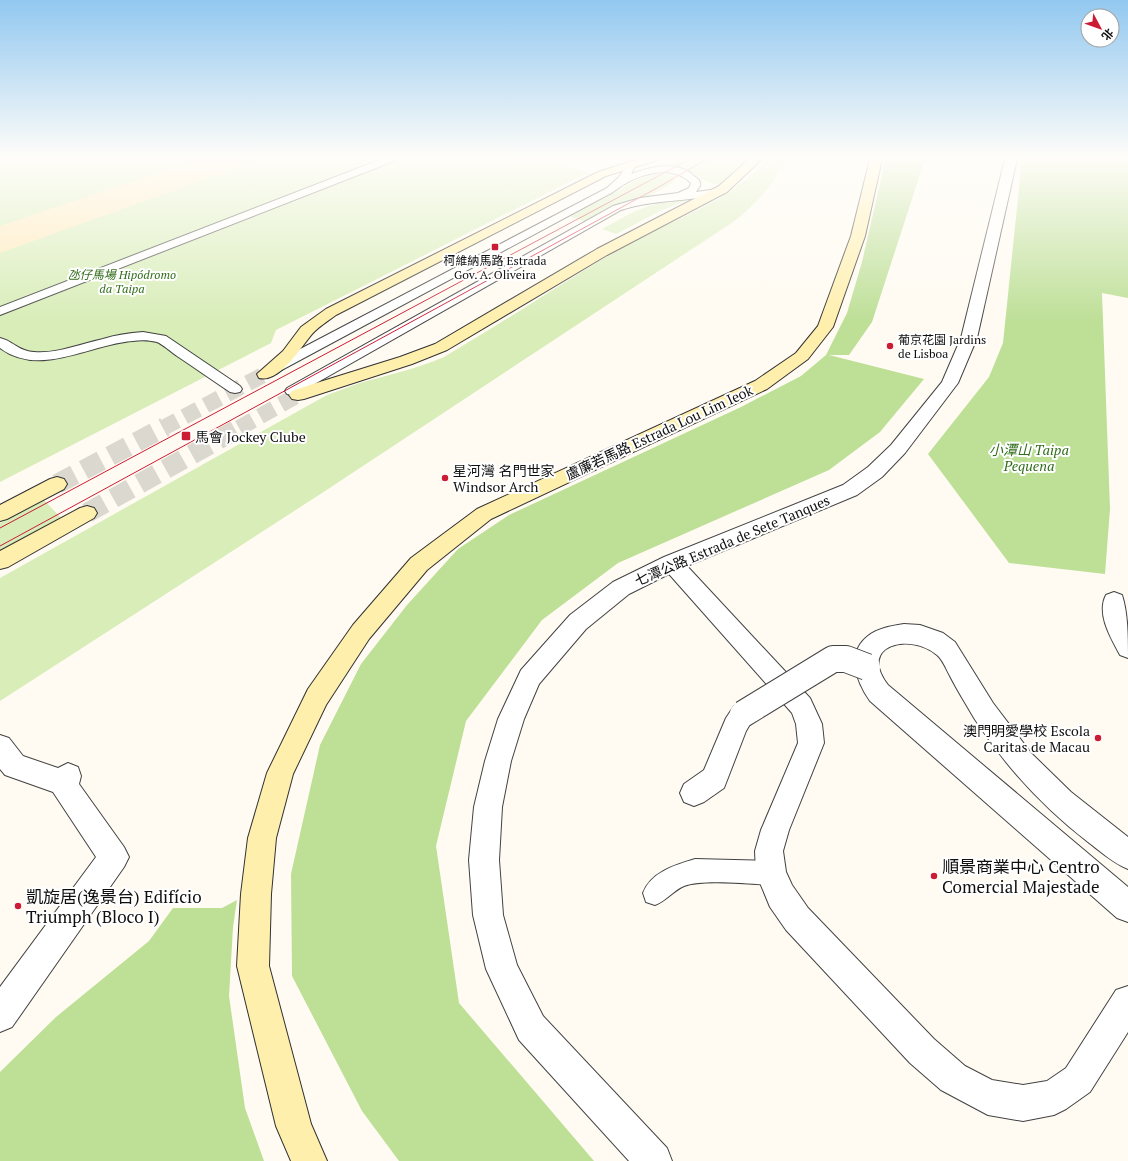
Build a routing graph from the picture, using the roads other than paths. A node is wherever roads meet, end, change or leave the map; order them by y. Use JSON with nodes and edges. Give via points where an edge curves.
{"nodes":[{"id":1,"x":252,"y":213,"type":"edge"},
{"id":2,"x":525,"y":213,"type":"edge"},
{"id":3,"x":567,"y":213,"type":"edge"},
{"id":4,"x":608,"y":213,"type":"edge"},
{"id":5,"x":677,"y":213,"type":"edge"},
{"id":6,"x":863,"y":213,"type":"edge"},
{"id":7,"x":998,"y":213,"type":"edge"},
{"id":8,"x":0,"y":312,"type":"edge"},
{"id":9,"x":0,"y":342,"type":"edge"},
{"id":10,"x":265,"y":374,"type":"joint"},
{"id":11,"x":235,"y":390,"type":"dead end"},
{"id":12,"x":295,"y":393,"type":"joint"},
{"id":13,"x":57,"y":484,"type":"tunnel mouth"},
{"id":14,"x":87,"y":513,"type":"tunnel mouth"},
{"id":15,"x":0,"y":514,"type":"edge"},
{"id":16,"x":0,"y":561,"type":"edge"},
{"id":17,"x":672,"y":563,"type":"junction"},
{"id":18,"x":1114,"y":601,"type":"dead end"},
{"id":19,"x":1128,"y":648,"type":"edge"},
{"id":20,"x":867,"y":667,"type":"junction"},
{"id":21,"x":0,"y":747,"type":"edge"},
{"id":22,"x":694,"y":793,"type":"dead end"},
{"id":23,"x":1128,"y":855,"type":"edge"},
{"id":24,"x":771,"y":873,"type":"junction"},
{"id":25,"x":655,"y":892,"type":"dead end"},
{"id":26,"x":1128,"y":907,"type":"edge"},
{"id":27,"x":1128,"y":1002,"type":"edge"},
{"id":28,"x":0,"y":1015,"type":"edge"},
{"id":29,"x":309,"y":1161,"type":"edge"},
{"id":30,"x":654,"y":1161,"type":"edge"}],
"edges":[{"from":1,"to":8,"type":"lane"},
{"from":2,"to":10,"type":"main road","via":[[331,312],[307,330],[289,354]]},
{"from":3,"to":10,"type":"lane"},
{"from":4,"to":12,"type":"lane"},
{"from":5,"to":12,"type":"main road","via":[[602,252],[441,347],[387,368]]},
{"from":6,"to":29,"type":"main road","name":"盧廉若馬路 Estrada Lou Lim Ieok","via":[[858,236],[825,327],[802,356],[761,385],[484,514],[419,564],[361,632],[317,697],[280,774],[262,838],[256,894],[253,966],[294,1126]]},
{"from":7,"to":17,"type":"street","name":"七潭公路 Estrada de Sete Tanques","via":[[969,338],[950,383],[898,449],[875,472],[850,490]]},
{"from":9,"to":11,"type":"lane","via":[[14,352],[38,357],[61,354],[115,339],[139,336],[161,339]]},
{"from":13,"to":15,"type":"main road"},
{"from":14,"to":16,"type":"main road"},
{"from":17,"to":24,"type":"street","via":[[801,706],[809,724],[811,743],[775,830],[769,851]]},
{"from":17,"to":30,"type":"street","name":"七潭公路 Estrada de Sete Tanques","via":[[621,588],[578,622],[530,677],[511,719],[498,761],[488,807],[484,860],[488,915],[502,969],[531,1028]]},
{"from":18,"to":19,"type":"street","via":[[1116,622]]},
{"from":20,"to":22,"type":"street","bridge":true,"via":[[850,660],[833,659],[743,714],[735,726],[714,778]]},
{"from":20,"to":23,"type":"street","via":[[867,654],[874,644],[895,633],[908,632],[935,641],[947,650],[988,716],[1037,779],[1061,802]]},
{"from":20,"to":26,"type":"street","via":[[870,680],[879,693]]},
{"from":21,"to":28,"type":"street","via":[[14,766],[66,780],[65,788],[114,857]]},
{"from":24,"to":25,"type":"lane","via":[[696,871],[675,877]]},
{"from":24,"to":27,"type":"street","via":[[780,896],[797,918],[922,1051],[953,1078],[988,1097],[1023,1103],[1054,1097],[1078,1080]]}]}
